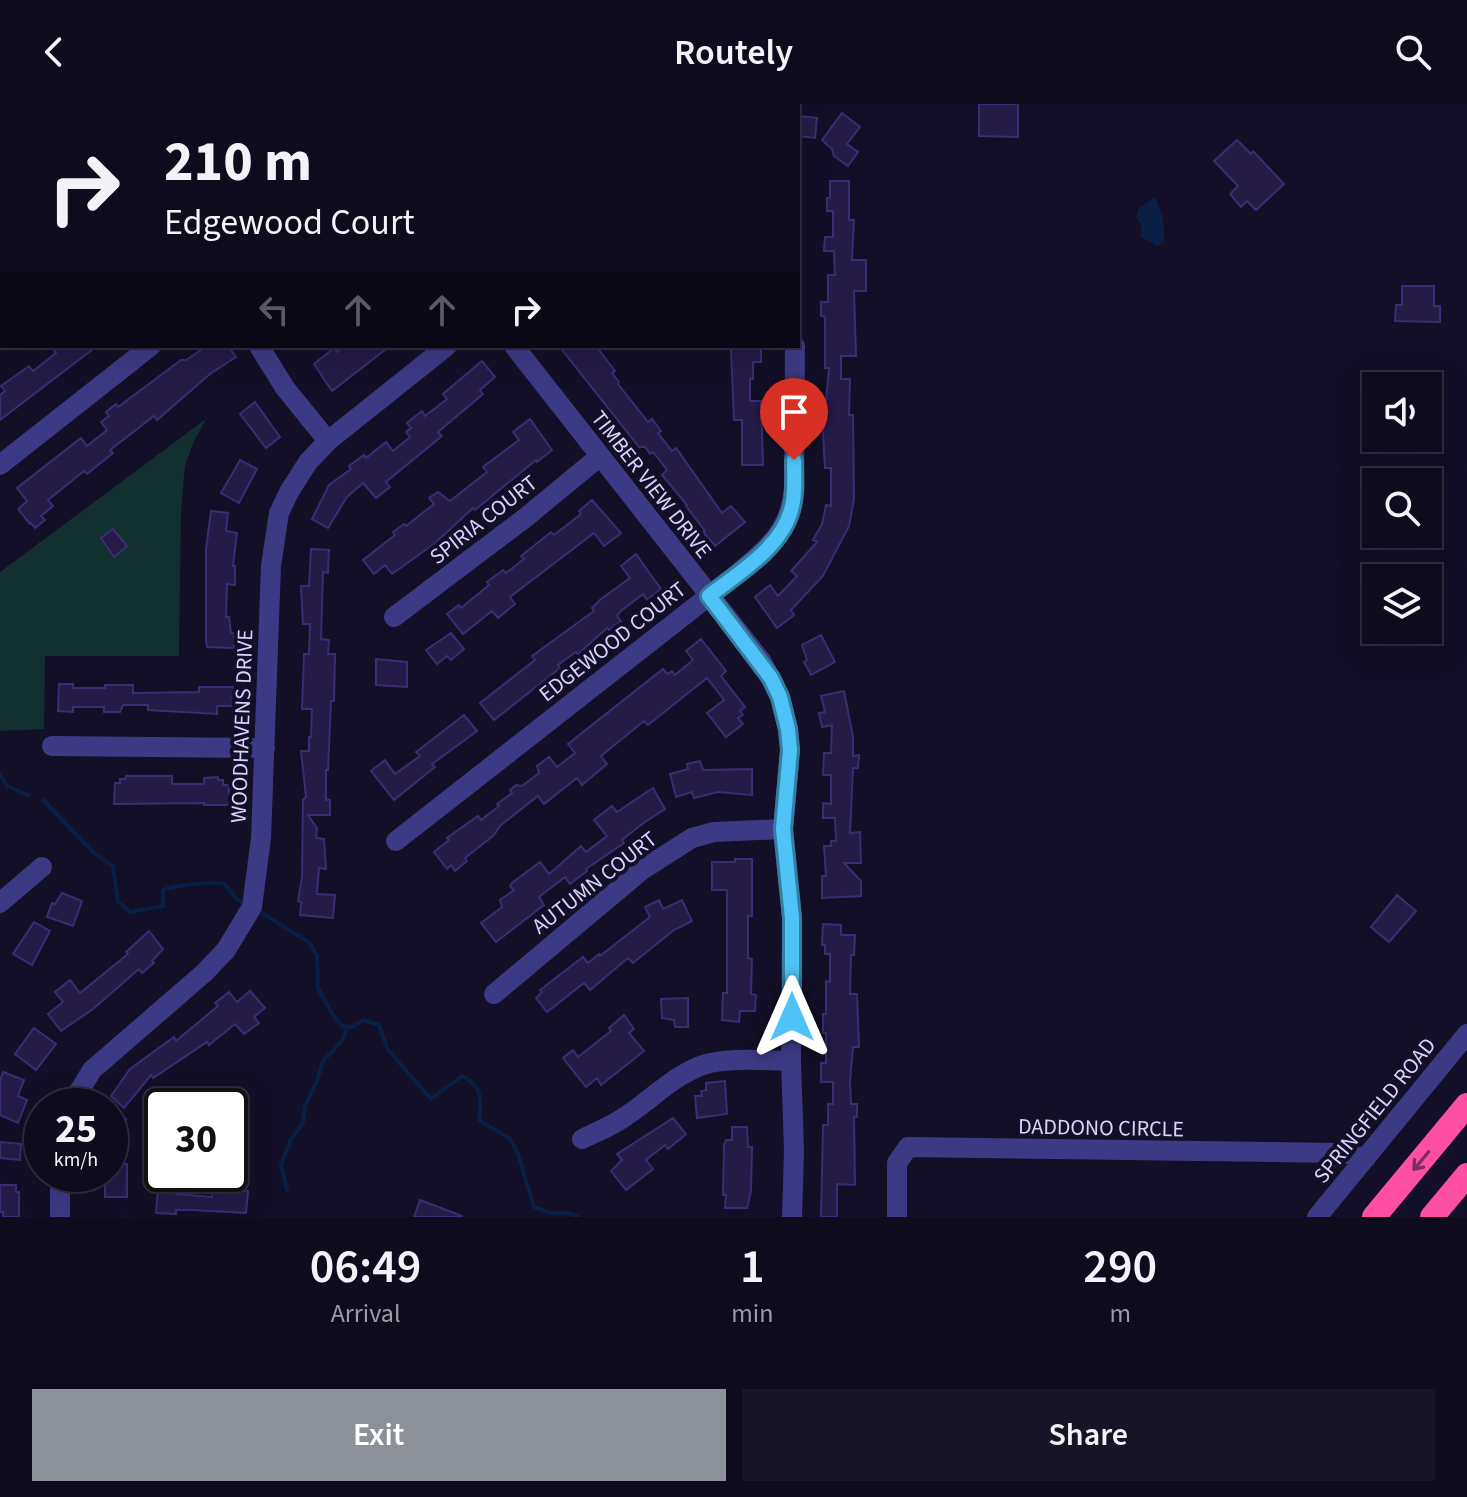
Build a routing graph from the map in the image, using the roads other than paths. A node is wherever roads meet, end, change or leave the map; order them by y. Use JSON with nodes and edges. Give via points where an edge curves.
{"nodes":[{"id":1,"x":148,"y":348,"type":"edge"},
{"id":2,"x":260,"y":348,"type":"edge"},
{"id":3,"x":444,"y":348,"type":"edge"},
{"id":4,"x":516,"y":348,"type":"edge"},
{"id":5,"x":795,"y":348,"type":"edge"},
{"id":6,"x":328,"y":441,"type":"junction"},
{"id":7,"x":599,"y":457,"type":"junction"},
{"id":8,"x":0,"y":465,"type":"edge"},
{"id":9,"x":709,"y":596,"type":"junction"},
{"id":10,"x":394,"y":617,"type":"dead end"},
{"id":11,"x":52,"y":746,"type":"dead end"},
{"id":12,"x":265,"y":748,"type":"junction"},
{"id":13,"x":783,"y":829,"type":"junction"},
{"id":14,"x":396,"y":841,"type":"dead end"},
{"id":15,"x":42,"y":867,"type":"dead end"},
{"id":16,"x":0,"y":903,"type":"edge"},
{"id":17,"x":494,"y":994,"type":"dead end"},
{"id":18,"x":1467,"y":1034,"type":"edge"},
{"id":19,"x":791,"y":1061,"type":"junction"},
{"id":20,"x":81,"y":1088,"type":"edge"},
{"id":21,"x":1467,"y":1105,"type":"edge"},
{"id":22,"x":582,"y":1139,"type":"dead end"},
{"id":23,"x":1366,"y":1158,"type":"junction"},
{"id":24,"x":1467,"y":1175,"type":"edge"},
{"id":25,"x":60,"y":1192,"type":"edge"},
{"id":26,"x":60,"y":1217,"type":"edge"},
{"id":27,"x":792,"y":1217,"type":"edge"},
{"id":28,"x":897,"y":1217,"type":"edge"},
{"id":29,"x":1317,"y":1217,"type":"edge"},
{"id":30,"x":1374,"y":1217,"type":"edge"},
{"id":31,"x":1432,"y":1217,"type":"edge"}],
"edges":[{"from":1,"to":8,"type":"street"},
{"from":2,"to":6,"type":"street"},
{"from":3,"to":6,"type":"street","name":"WOODHAVENS DRIVE"},
{"from":4,"to":7,"type":"street","name":"TIMBER VIEW DRIVE"},
{"from":5,"to":9,"type":"street","name":"EDGEWOOD COURT","via":[[792,508],[763,552]]},
{"from":6,"to":12,"type":"street","name":"WOODHAVENS DRIVE","via":[[297,478],[279,513],[269,610]]},
{"from":7,"to":9,"type":"street","name":"TIMBER VIEW DRIVE"},
{"from":7,"to":10,"type":"street","name":"SPIRIA COURT"},
{"from":9,"to":13,"type":"street","name":"TIMBER VIEW DRIVE","via":[[762,662],[780,697],[790,750]]},
{"from":9,"to":14,"type":"street","name":"EDGEWOOD COURT"},
{"from":11,"to":12,"type":"street"},
{"from":12,"to":20,"type":"street","name":"WOODHAVENS DRIVE","via":[[257,884],[245,923],[204,973],[92,1070]]},
{"from":13,"to":17,"type":"street","name":"AUTUMN COURT","via":[[692,838],[642,870]]},
{"from":13,"to":19,"type":"street","name":"TIMBER VIEW DRIVE","via":[[792,918]]},
{"from":15,"to":16,"type":"street"},
{"from":18,"to":23,"type":"street","name":"SPRINGFIELD ROAD"},
{"from":19,"to":22,"type":"street","via":[[696,1068]]},
{"from":19,"to":27,"type":"street","name":"TIMBER VIEW DRIVE"},
{"from":21,"to":30,"type":"highway","one_way":true},
{"from":23,"to":28,"type":"street","name":"DADDONO CIRCLE","via":[[1342,1153],[908,1147],[897,1163]]},
{"from":23,"to":29,"type":"street","name":"SPRINGFIELD ROAD"},
{"from":24,"to":31,"type":"highway"},
{"from":25,"to":26,"type":"street"}]}
